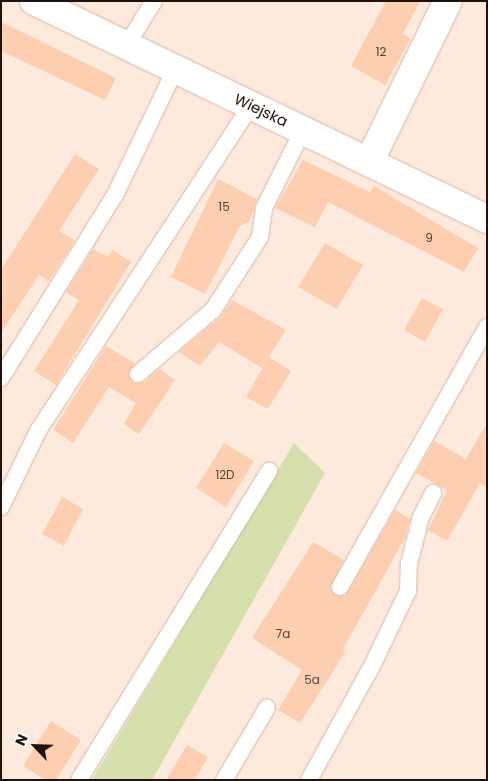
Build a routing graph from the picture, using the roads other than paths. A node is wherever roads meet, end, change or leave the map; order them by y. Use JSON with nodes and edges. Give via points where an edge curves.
{"nodes":[{"id":1,"x":34,"y":1,"type":"edge"},
{"id":2,"x":154,"y":1,"type":"edge"},
{"id":3,"x":448,"y":1,"type":"edge"},
{"id":4,"x":126,"y":46,"type":"junction"},
{"id":5,"x":175,"y":70,"type":"junction"},
{"id":6,"x":251,"y":105,"type":"junction"},
{"id":7,"x":303,"y":130,"type":"junction"},
{"id":8,"x":369,"y":162,"type":"junction"},
{"id":9,"x":487,"y":219,"type":"edge"},
{"id":10,"x":487,"y":327,"type":"edge"},
{"id":11,"x":138,"y":374,"type":"dead end"},
{"id":12,"x":1,"y":378,"type":"edge"},
{"id":13,"x":270,"y":471,"type":"dead end"},
{"id":14,"x":433,"y":493,"type":"dead end"},
{"id":15,"x":1,"y":507,"type":"edge"},
{"id":16,"x":340,"y":587,"type":"dead end"},
{"id":17,"x":267,"y":708,"type":"dead end"},
{"id":18,"x":79,"y":780,"type":"edge"},
{"id":19,"x":224,"y":780,"type":"edge"},
{"id":20,"x":308,"y":780,"type":"edge"}],
"edges":[{"from":1,"to":4,"type":"street","name":"Wiejska"},
{"from":2,"to":4,"type":"lane"},
{"from":3,"to":8,"type":"street"},
{"from":4,"to":5,"type":"street","name":"Wiejska"},
{"from":5,"to":6,"type":"street","name":"Wiejska"},
{"from":5,"to":12,"type":"lane","via":[[115,195]]},
{"from":6,"to":7,"type":"street","name":"Wiejska"},
{"from":6,"to":15,"type":"lane","via":[[38,431]]},
{"from":7,"to":8,"type":"street","name":"Wiejska"},
{"from":7,"to":11,"type":"lane","via":[[264,208],[260,237],[213,310]]},
{"from":8,"to":9,"type":"street","name":"Wiejska"},
{"from":10,"to":16,"type":"lane"},
{"from":13,"to":18,"type":"lane"},
{"from":14,"to":20,"type":"lane","via":[[421,517],[409,564],[408,591],[372,666]]},
{"from":17,"to":19,"type":"lane"}]}
